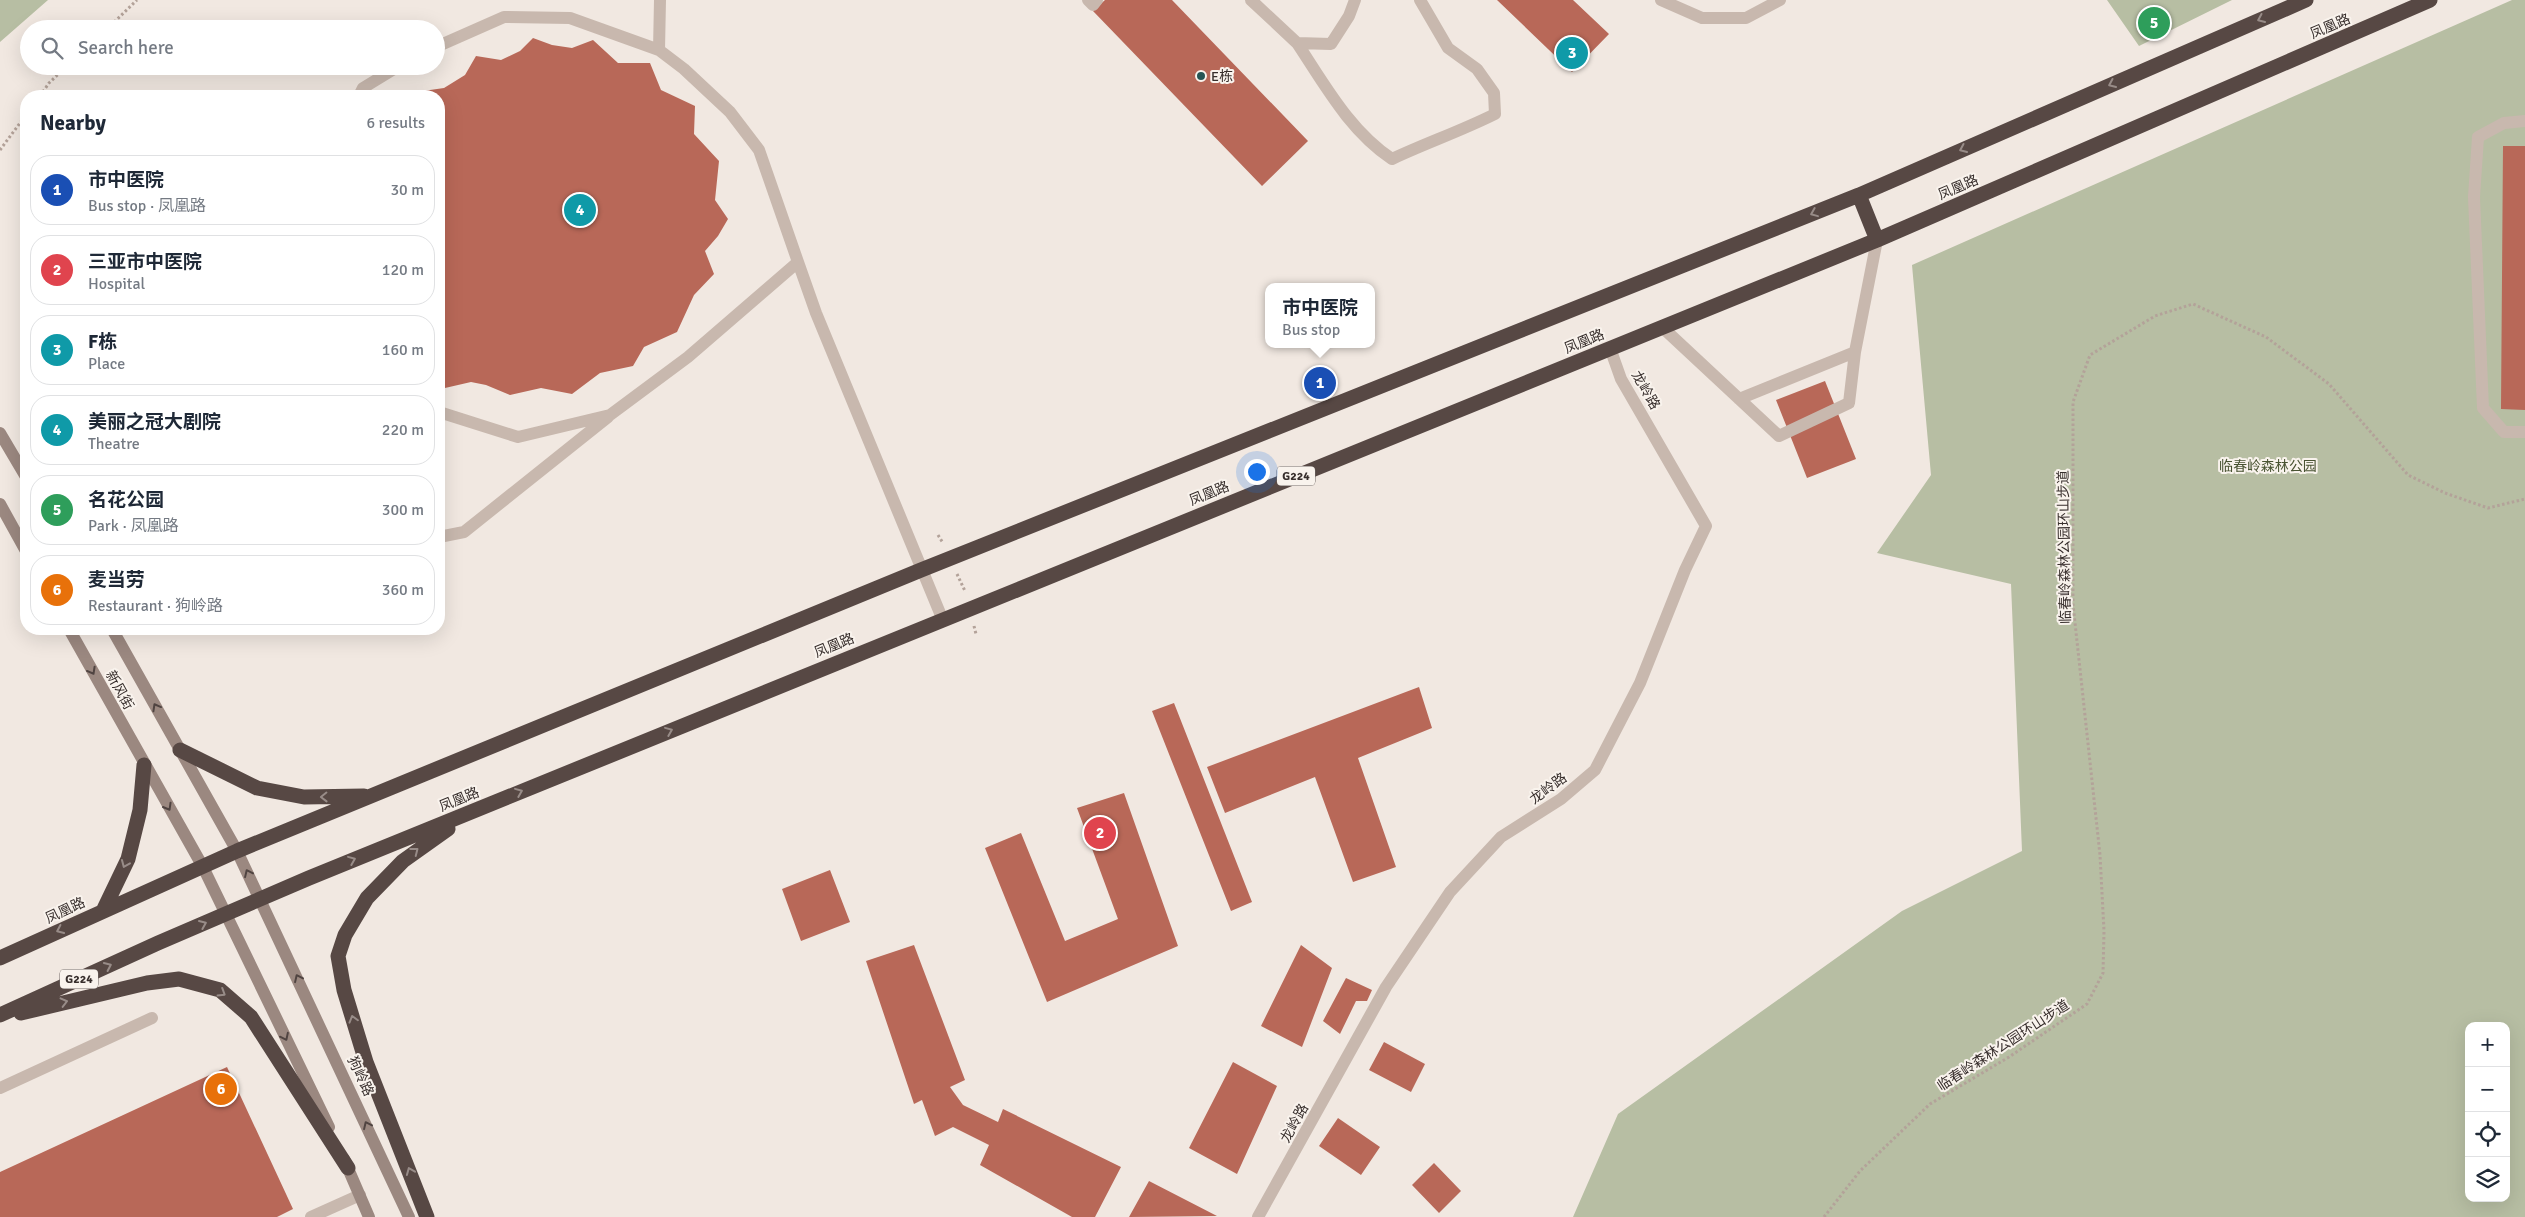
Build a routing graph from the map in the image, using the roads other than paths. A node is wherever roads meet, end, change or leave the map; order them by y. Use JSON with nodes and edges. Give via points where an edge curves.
{"nodes":[{"id":1,"x":660,"y":0,"type":"edge"},
{"id":2,"x":1088,"y":0,"type":"edge"},
{"id":3,"x":1097,"y":0,"type":"edge"},
{"id":4,"x":1251,"y":0,"type":"edge"},
{"id":5,"x":1355,"y":0,"type":"edge"},
{"id":6,"x":1420,"y":0,"type":"edge"},
{"id":7,"x":1662,"y":0,"type":"edge"},
{"id":8,"x":1780,"y":0,"type":"edge"},
{"id":9,"x":2306,"y":0,"type":"edge"},
{"id":10,"x":2430,"y":0,"type":"edge"},
{"id":11,"x":1297,"y":43,"type":"junction"},
{"id":12,"x":445,"y":44,"type":"edge"},
{"id":13,"x":660,"y":50,"type":"junction"},
{"id":14,"x":384,"y":75,"type":"edge"},
{"id":15,"x":362,"y":90,"type":"edge"},
{"id":16,"x":2525,"y":121,"type":"edge"},
{"id":17,"x":1859,"y":195,"type":"junction"},
{"id":18,"x":1877,"y":240,"type":"junction"},
{"id":19,"x":798,"y":262,"type":"junction"},
{"id":20,"x":1662,"y":328,"type":"junction"},
{"id":21,"x":1610,"y":348,"type":"junction"},
{"id":22,"x":1855,"y":352,"type":"junction"},
{"id":23,"x":1739,"y":399,"type":"junction"},
{"id":24,"x":445,"y":414,"type":"edge"},
{"id":25,"x":610,"y":415,"type":"junction"},
{"id":26,"x":2525,"y":432,"type":"edge"},
{"id":27,"x":0,"y":433,"type":"edge"},
{"id":28,"x":20,"y":467,"type":"edge"},
{"id":29,"x":0,"y":504,"type":"edge"},
{"id":30,"x":445,"y":536,"type":"edge"},
{"id":31,"x":20,"y":540,"type":"edge"},
{"id":32,"x":921,"y":570,"type":"junction"},
{"id":33,"x":942,"y":618,"type":"junction"},
{"id":34,"x":72,"y":635,"type":"edge"},
{"id":35,"x":115,"y":635,"type":"edge"},
{"id":36,"x":180,"y":750,"type":"junction"},
{"id":37,"x":144,"y":765,"type":"junction"},
{"id":38,"x":372,"y":796,"type":"junction"},
{"id":39,"x":490,"y":804,"type":"junction"},
{"id":40,"x":238,"y":851,"type":"junction"},
{"id":41,"x":203,"y":867,"type":"junction"},
{"id":42,"x":260,"y":899,"type":"junction"},
{"id":43,"x":104,"y":910,"type":"junction"},
{"id":44,"x":226,"y":913,"type":"junction"},
{"id":45,"x":0,"y":958,"type":"edge"},
{"id":46,"x":0,"y":1017,"type":"edge"},
{"id":47,"x":152,"y":1018,"type":"dead end"},
{"id":48,"x":0,"y":1088,"type":"edge"},
{"id":49,"x":348,"y":1168,"type":"junction"},
{"id":50,"x":360,"y":1195,"type":"junction"},
{"id":51,"x":312,"y":1217,"type":"edge"},
{"id":52,"x":369,"y":1217,"type":"edge"},
{"id":53,"x":409,"y":1217,"type":"edge"},
{"id":54,"x":427,"y":1217,"type":"edge"},
{"id":55,"x":1258,"y":1217,"type":"edge"}],
"edges":[{"from":1,"to":13,"type":"street"},
{"from":2,"to":3,"type":"street","via":[[1093,5]]},
{"from":4,"to":11,"type":"street"},
{"from":5,"to":11,"type":"street","via":[[1331,44]]},
{"from":6,"to":11,"type":"street","via":[[1448,48],[1477,69],[1494,93],[1495,114],[1392,159],[1375,148],[1338,107]]},
{"from":7,"to":8,"type":"street","via":[[1702,18],[1746,18]]},
{"from":9,"to":17,"type":"highway","name":"凤凰路","one_way":true},
{"from":10,"to":18,"type":"highway","name":"凤凰路","number":"G224"},
{"from":12,"to":13,"type":"street","via":[[504,17],[570,18]]},
{"from":13,"to":19,"type":"street","via":[[730,112],[759,150]]},
{"from":14,"to":15,"type":"street"},
{"from":16,"to":26,"type":"street","via":[[2504,123],[2478,138],[2474,197],[2483,408],[2504,432]]},
{"from":17,"to":18,"type":"highway"},
{"from":17,"to":32,"type":"highway","name":"凤凰路","one_way":true},
{"from":18,"to":20,"type":"highway","name":"凤凰路","number":"G224"},
{"from":18,"to":22,"type":"street"},
{"from":19,"to":25,"type":"street","via":[[688,357]]},
{"from":19,"to":32,"type":"street"},
{"from":20,"to":21,"type":"highway","name":"凤凰路","number":"G224"},
{"from":20,"to":23,"type":"street"},
{"from":21,"to":33,"type":"highway","name":"凤凰路","number":"G224"},
{"from":21,"to":55,"type":"street","name":"龙岭路","via":[[1621,379],[1706,526],[1640,683],[1595,770],[1561,799],[1501,837],[1450,892],[1386,987]]},
{"from":22,"to":23,"type":"street"},
{"from":22,"to":23,"type":"street","via":[[1849,403],[1780,436]]},
{"from":24,"to":25,"type":"street","via":[[518,437]]},
{"from":25,"to":30,"type":"street","via":[[464,532]]},
{"from":27,"to":28,"type":"main road"},
{"from":29,"to":31,"type":"main road"},
{"from":32,"to":33,"type":"street"},
{"from":32,"to":38,"type":"highway","name":"凤凰路"},
{"from":39,"to":33,"type":"highway","name":"凤凰路","number":"G224","one_way":true},
{"from":34,"to":37,"type":"main road","name":"新风街","one_way":true},
{"from":36,"to":35,"type":"main road","name":"新风街","one_way":true},
{"from":38,"to":36,"type":"highway","one_way":true,"via":[[304,797],[257,788]]},
{"from":36,"to":40,"type":"main road","name":"新风街"},
{"from":37,"to":41,"type":"main road","name":"新风街","one_way":true},
{"from":37,"to":43,"type":"highway","one_way":true,"via":[[140,810],[128,859]]},
{"from":38,"to":40,"type":"highway","name":"凤凰路"},
{"from":42,"to":39,"type":"highway","name":"凤凰路","number":"G224","one_way":true},
{"from":54,"to":39,"type":"highway","one_way":true,"via":[[366,1062],[344,990],[338,956],[345,935],[367,898],[404,861],[432,839]]},
{"from":40,"to":41,"type":"highway","name":"凤凰路"},
{"from":42,"to":40,"type":"main road","name":"狗岭路","one_way":true},
{"from":41,"to":43,"type":"highway","name":"凤凰路"},
{"from":41,"to":44,"type":"main road","name":"新风街"},
{"from":42,"to":44,"type":"highway","name":"凤凰路","number":"G224"},
{"from":53,"to":42,"type":"main road","name":"狗岭路","one_way":true},
{"from":43,"to":45,"type":"highway","name":"凤凰路","one_way":true},
{"from":46,"to":44,"type":"highway","name":"凤凰路","number":"G224","one_way":true},
{"from":44,"to":49,"type":"main road","name":"新风街","one_way":true},
{"from":46,"to":49,"type":"highway","one_way":true,"via":[[147,983],[179,979],[220,990],[252,1017]]},
{"from":47,"to":48,"type":"street"},
{"from":49,"to":50,"type":"main road"},
{"from":50,"to":51,"type":"street"},
{"from":50,"to":52,"type":"main road"}]}
